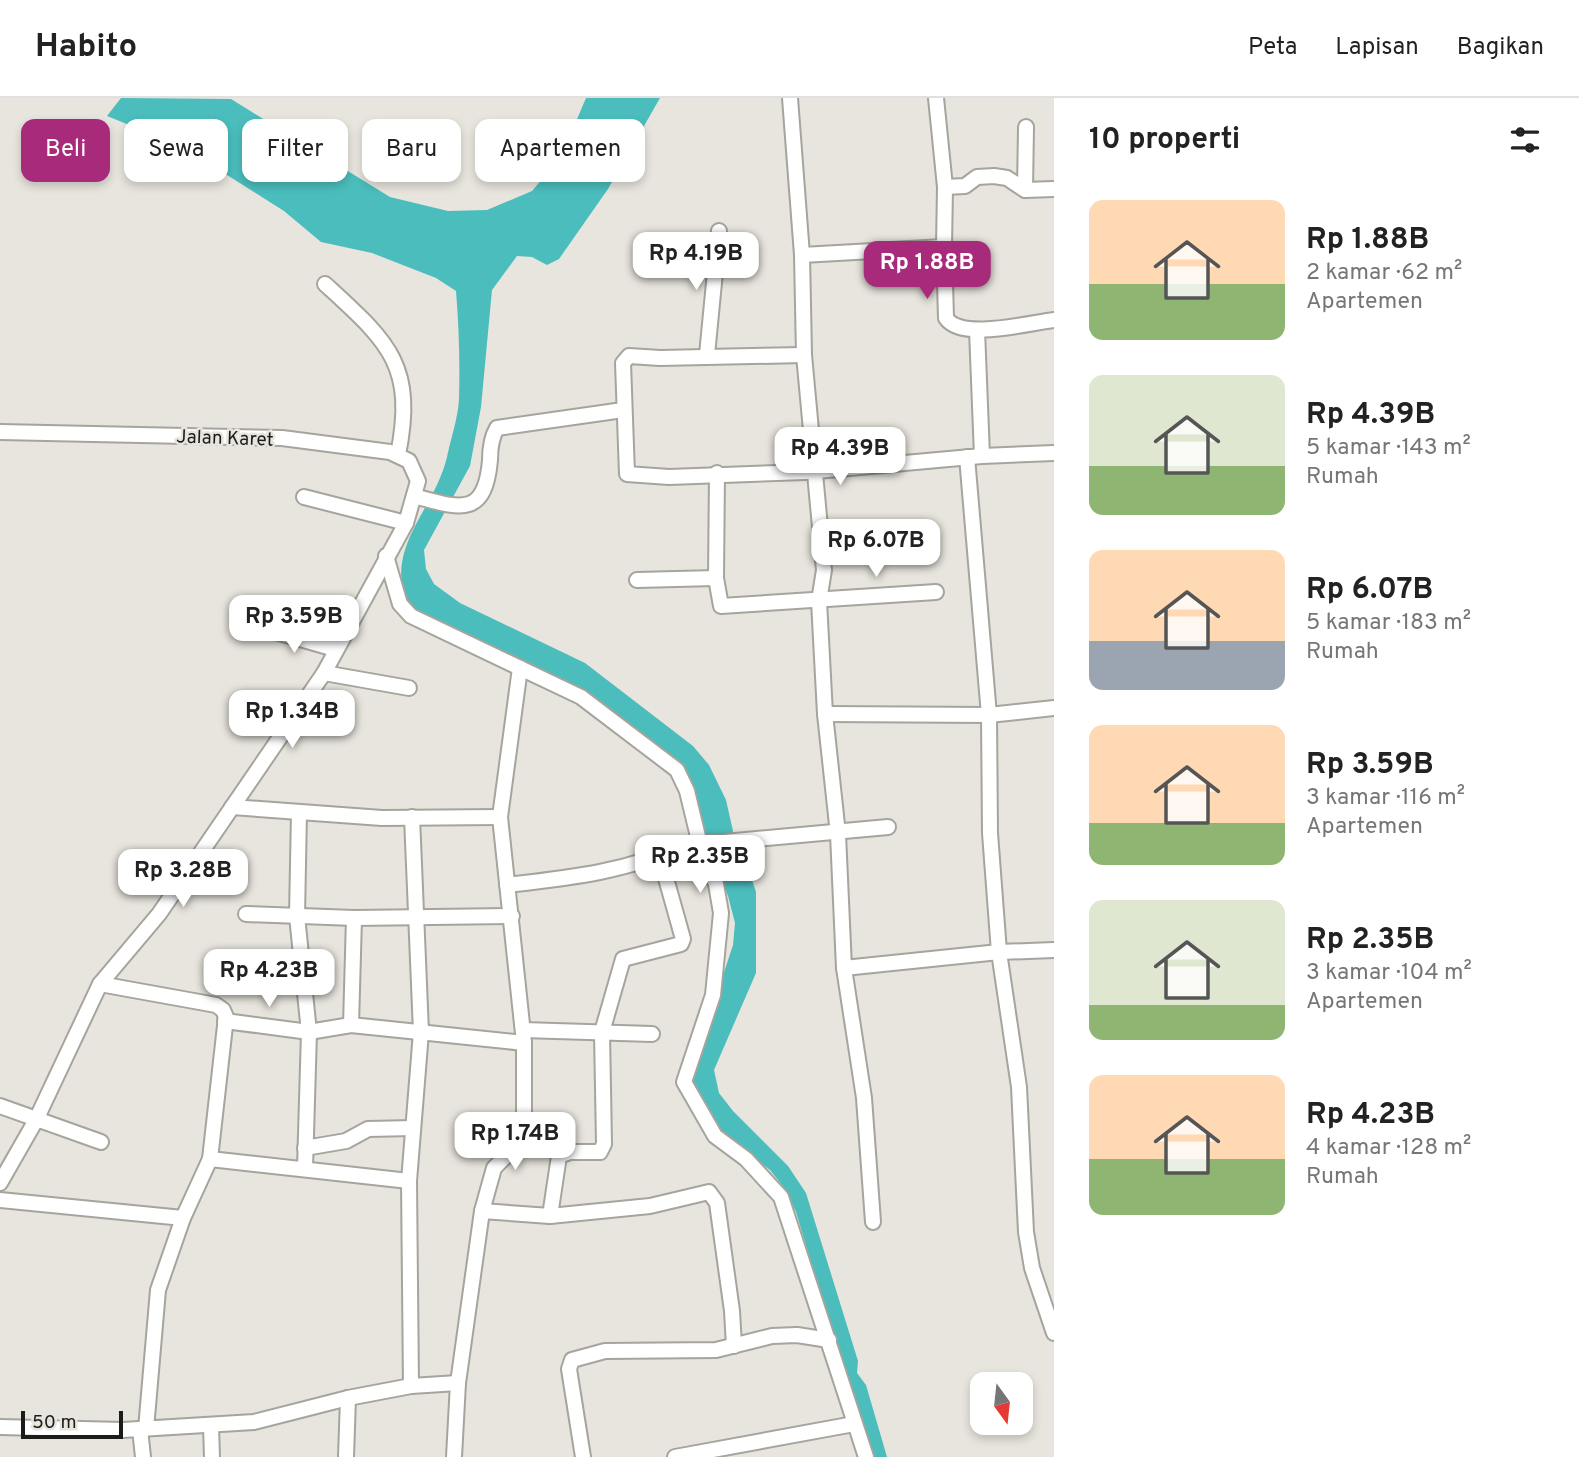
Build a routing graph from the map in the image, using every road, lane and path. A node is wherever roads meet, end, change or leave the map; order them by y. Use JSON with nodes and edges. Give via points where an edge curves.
{"nodes":[{"id":1,"x":790,"y":98,"type":"edge"},
{"id":2,"x":936,"y":98,"type":"edge"},
{"id":3,"x":1026,"y":127,"type":"dead end"},
{"id":4,"x":945,"y":187,"type":"junction"},
{"id":5,"x":1054,"y":189,"type":"edge"},
{"id":6,"x":1025,"y":190,"type":"junction"},
{"id":7,"x":719,"y":231,"type":"dead end"},
{"id":8,"x":944,"y":247,"type":"junction"},
{"id":9,"x":802,"y":255,"type":"junction"},
{"id":10,"x":325,"y":284,"type":"dead end"},
{"id":11,"x":1054,"y":320,"type":"edge"},
{"id":12,"x":977,"y":330,"type":"junction"},
{"id":13,"x":708,"y":355,"type":"junction"},
{"id":14,"x":804,"y":355,"type":"junction"},
{"id":15,"x":623,"y":410,"type":"junction"},
{"id":16,"x":0,"y":432,"type":"edge"},
{"id":17,"x":1054,"y":453,"type":"edge"},
{"id":18,"x":398,"y":455,"type":"junction"},
{"id":19,"x":975,"y":457,"type":"junction"},
{"id":20,"x":815,"y":472,"type":"junction"},
{"id":21,"x":717,"y":473,"type":"junction"},
{"id":22,"x":414,"y":496,"type":"junction"},
{"id":23,"x":304,"y":497,"type":"dead end"},
{"id":24,"x":406,"y":523,"type":"junction"},
{"id":25,"x":386,"y":556,"type":"junction"},
{"id":26,"x":716,"y":578,"type":"junction"},
{"id":27,"x":637,"y":580,"type":"dead end"},
{"id":28,"x":936,"y":592,"type":"dead end"},
{"id":29,"x":819,"y":601,"type":"junction"},
{"id":30,"x":262,"y":628,"type":"dead end"},
{"id":31,"x":335,"y":649,"type":"junction"},
{"id":32,"x":520,"y":668,"type":"junction"},
{"id":33,"x":324,"y":673,"type":"junction"},
{"id":34,"x":409,"y":688,"type":"dead end"},
{"id":35,"x":1054,"y":708,"type":"edge"},
{"id":36,"x":825,"y":713,"type":"junction"},
{"id":37,"x":989,"y":715,"type":"junction"},
{"id":38,"x":232,"y":807,"type":"junction"},
{"id":39,"x":299,"y":812,"type":"junction"},
{"id":40,"x":412,"y":817,"type":"junction"},
{"id":41,"x":500,"y":817,"type":"junction"},
{"id":42,"x":888,"y":827,"type":"dead end"},
{"id":43,"x":838,"y":834,"type":"junction"},
{"id":44,"x":705,"y":844,"type":"junction"},
{"id":45,"x":660,"y":856,"type":"junction"},
{"id":46,"x":507,"y":885,"type":"junction"},
{"id":47,"x":246,"y":915,"type":"dead end"},
{"id":48,"x":297,"y":916,"type":"junction"},
{"id":49,"x":512,"y":916,"type":"junction"},
{"id":50,"x":354,"y":918,"type":"junction"},
{"id":51,"x":418,"y":918,"type":"junction"},
{"id":52,"x":1054,"y":950,"type":"edge"},
{"id":53,"x":999,"y":952,"type":"junction"},
{"id":54,"x":844,"y":968,"type":"junction"},
{"id":55,"x":100,"y":984,"type":"junction"},
{"id":56,"x":225,"y":1021,"type":"junction"},
{"id":57,"x":351,"y":1025,"type":"junction"},
{"id":58,"x":309,"y":1032,"type":"junction"},
{"id":59,"x":421,"y":1032,"type":"junction"},
{"id":60,"x":602,"y":1032,"type":"junction"},
{"id":61,"x":652,"y":1034,"type":"dead end"},
{"id":62,"x":524,"y":1036,"type":"junction"},
{"id":63,"x":0,"y":1106,"type":"edge"},
{"id":64,"x":36,"y":1120,"type":"junction"},
{"id":65,"x":414,"y":1128,"type":"junction"},
{"id":66,"x":101,"y":1142,"type":"dead end"},
{"id":67,"x":305,"y":1148,"type":"junction"},
{"id":68,"x":210,"y":1159,"type":"junction"},
{"id":69,"x":304,"y":1168,"type":"junction"},
{"id":70,"x":409,"y":1181,"type":"junction"},
{"id":71,"x":0,"y":1183,"type":"edge"},
{"id":72,"x":0,"y":1200,"type":"edge"},
{"id":73,"x":482,"y":1211,"type":"junction"},
{"id":74,"x":550,"y":1216,"type":"junction"},
{"id":75,"x":183,"y":1218,"type":"junction"},
{"id":76,"x":873,"y":1222,"type":"dead end"},
{"id":77,"x":1054,"y":1333,"type":"edge"},
{"id":78,"x":829,"y":1340,"type":"junction"},
{"id":79,"x":734,"y":1346,"type":"junction"},
{"id":80,"x":458,"y":1383,"type":"junction"},
{"id":81,"x":411,"y":1386,"type":"junction"},
{"id":82,"x":348,"y":1398,"type":"junction"},
{"id":83,"x":854,"y":1424,"type":"junction"},
{"id":84,"x":211,"y":1426,"type":"junction"},
{"id":85,"x":0,"y":1427,"type":"edge"},
{"id":86,"x":143,"y":1429,"type":"junction"},
{"id":87,"x":143,"y":1457,"type":"edge"},
{"id":88,"x":212,"y":1457,"type":"edge"},
{"id":89,"x":346,"y":1457,"type":"edge"},
{"id":90,"x":454,"y":1457,"type":"edge"},
{"id":91,"x":583,"y":1457,"type":"edge"},
{"id":92,"x":676,"y":1457,"type":"edge"},
{"id":93,"x":866,"y":1457,"type":"edge"}],
"edges":[{"from":1,"to":9,"type":"street"},
{"from":2,"to":4,"type":"street"},
{"from":3,"to":6,"type":"street"},
{"from":4,"to":6,"type":"street","via":[[965,187],[977,177],[995,176]]},
{"from":4,"to":8,"type":"street"},
{"from":5,"to":6,"type":"street"},
{"from":7,"to":13,"type":"street"},
{"from":8,"to":9,"type":"street"},
{"from":8,"to":12,"type":"street","via":[[946,318],[960,330]]},
{"from":9,"to":14,"type":"street"},
{"from":10,"to":18,"type":"street","via":[[372,326],[397,367],[405,397]]},
{"from":11,"to":12,"type":"street"},
{"from":12,"to":19,"type":"street"},
{"from":13,"to":14,"type":"street"},
{"from":13,"to":15,"type":"street","via":[[629,356],[623,363]]},
{"from":14,"to":20,"type":"street"},
{"from":15,"to":21,"type":"street","via":[[627,474]]},
{"from":15,"to":22,"type":"street","via":[[497,428],[484,491],[472,504],[454,506]]},
{"from":16,"to":18,"type":"street","name":"Jalan Karet","via":[[282,438]]},
{"from":17,"to":19,"type":"street"},
{"from":18,"to":22,"type":"street","via":[[416,471]]},
{"from":19,"to":20,"type":"street"},
{"from":19,"to":37,"type":"street"},
{"from":20,"to":21,"type":"street"},
{"from":20,"to":29,"type":"street","via":[[824,570]]},
{"from":21,"to":26,"type":"street"},
{"from":22,"to":24,"type":"street"},
{"from":23,"to":24,"type":"street"},
{"from":24,"to":25,"type":"street"},
{"from":25,"to":31,"type":"street"},
{"from":25,"to":32,"type":"street","via":[[400,604],[411,617]]},
{"from":26,"to":27,"type":"street"},
{"from":26,"to":29,"type":"street","via":[[719,602],[726,608]]},
{"from":28,"to":29,"type":"street"},
{"from":29,"to":36,"type":"street"},
{"from":30,"to":31,"type":"street"},
{"from":31,"to":33,"type":"street"},
{"from":32,"to":41,"type":"street"},
{"from":32,"to":44,"type":"street","via":[[581,697],[677,771]]},
{"from":33,"to":34,"type":"street"},
{"from":33,"to":38,"type":"street"},
{"from":35,"to":37,"type":"street"},
{"from":36,"to":37,"type":"street"},
{"from":36,"to":43,"type":"street"},
{"from":37,"to":53,"type":"street","via":[[990,833]]},
{"from":38,"to":39,"type":"street"},
{"from":38,"to":55,"type":"street","via":[[159,914]]},
{"from":39,"to":40,"type":"street"},
{"from":39,"to":48,"type":"street"},
{"from":40,"to":41,"type":"street"},
{"from":40,"to":51,"type":"street"},
{"from":41,"to":46,"type":"street"},
{"from":42,"to":43,"type":"street"},
{"from":43,"to":44,"type":"street"},
{"from":43,"to":54,"type":"street"},
{"from":44,"to":45,"type":"street","via":[[681,846]]},
{"from":44,"to":78,"type":"street","via":[[721,913],[713,995],[684,1082],[715,1136],[746,1159],[781,1197]]},
{"from":45,"to":46,"type":"street","via":[[586,876]]},
{"from":45,"to":60,"type":"street","via":[[683,939],[681,944],[623,959]]},
{"from":46,"to":49,"type":"street"},
{"from":47,"to":48,"type":"street"},
{"from":48,"to":50,"type":"street"},
{"from":48,"to":58,"type":"street"},
{"from":49,"to":51,"type":"street"},
{"from":49,"to":62,"type":"street"},
{"from":50,"to":51,"type":"street"},
{"from":50,"to":57,"type":"street"},
{"from":51,"to":59,"type":"street"},
{"from":52,"to":53,"type":"street"},
{"from":53,"to":54,"type":"street"},
{"from":53,"to":77,"type":"street","via":[[1019,1087],[1026,1232],[1032,1268]]},
{"from":54,"to":76,"type":"street","via":[[864,1098]]},
{"from":55,"to":56,"type":"street","via":[[216,1005],[223,1010]]},
{"from":55,"to":64,"type":"street"},
{"from":56,"to":58,"type":"street"},
{"from":56,"to":68,"type":"street"},
{"from":57,"to":58,"type":"street"},
{"from":57,"to":59,"type":"street"},
{"from":58,"to":67,"type":"street"},
{"from":59,"to":62,"type":"street"},
{"from":59,"to":65,"type":"street"},
{"from":60,"to":61,"type":"street"},
{"from":60,"to":62,"type":"street"},
{"from":60,"to":74,"type":"street","via":[[604,1144],[600,1152],[559,1156]]},
{"from":62,"to":73,"type":"street","via":[[521,1141],[494,1168]]},
{"from":63,"to":64,"type":"street"},
{"from":64,"to":66,"type":"street"},
{"from":64,"to":71,"type":"street"},
{"from":65,"to":67,"type":"street","via":[[368,1129],[345,1141]]},
{"from":65,"to":70,"type":"street"},
{"from":67,"to":69,"type":"street"},
{"from":68,"to":69,"type":"street"},
{"from":68,"to":75,"type":"street"},
{"from":69,"to":70,"type":"street"},
{"from":70,"to":81,"type":"street"},
{"from":72,"to":75,"type":"street"},
{"from":73,"to":74,"type":"street"},
{"from":73,"to":80,"type":"street"},
{"from":74,"to":79,"type":"street","via":[[650,1206],[709,1192],[717,1203]]},
{"from":75,"to":86,"type":"street","via":[[158,1290]]},
{"from":78,"to":79,"type":"street","via":[[772,1336]]},
{"from":78,"to":83,"type":"street"},
{"from":79,"to":91,"type":"street","via":[[680,1352],[605,1351],[572,1360],[569,1369]]},
{"from":80,"to":81,"type":"street"},
{"from":80,"to":90,"type":"street"},
{"from":81,"to":82,"type":"street"},
{"from":82,"to":84,"type":"street","via":[[254,1422]]},
{"from":82,"to":89,"type":"street"},
{"from":83,"to":92,"type":"street"},
{"from":83,"to":93,"type":"street"},
{"from":84,"to":86,"type":"street"},
{"from":84,"to":88,"type":"street"},
{"from":85,"to":86,"type":"street"},
{"from":86,"to":87,"type":"street"}]}
